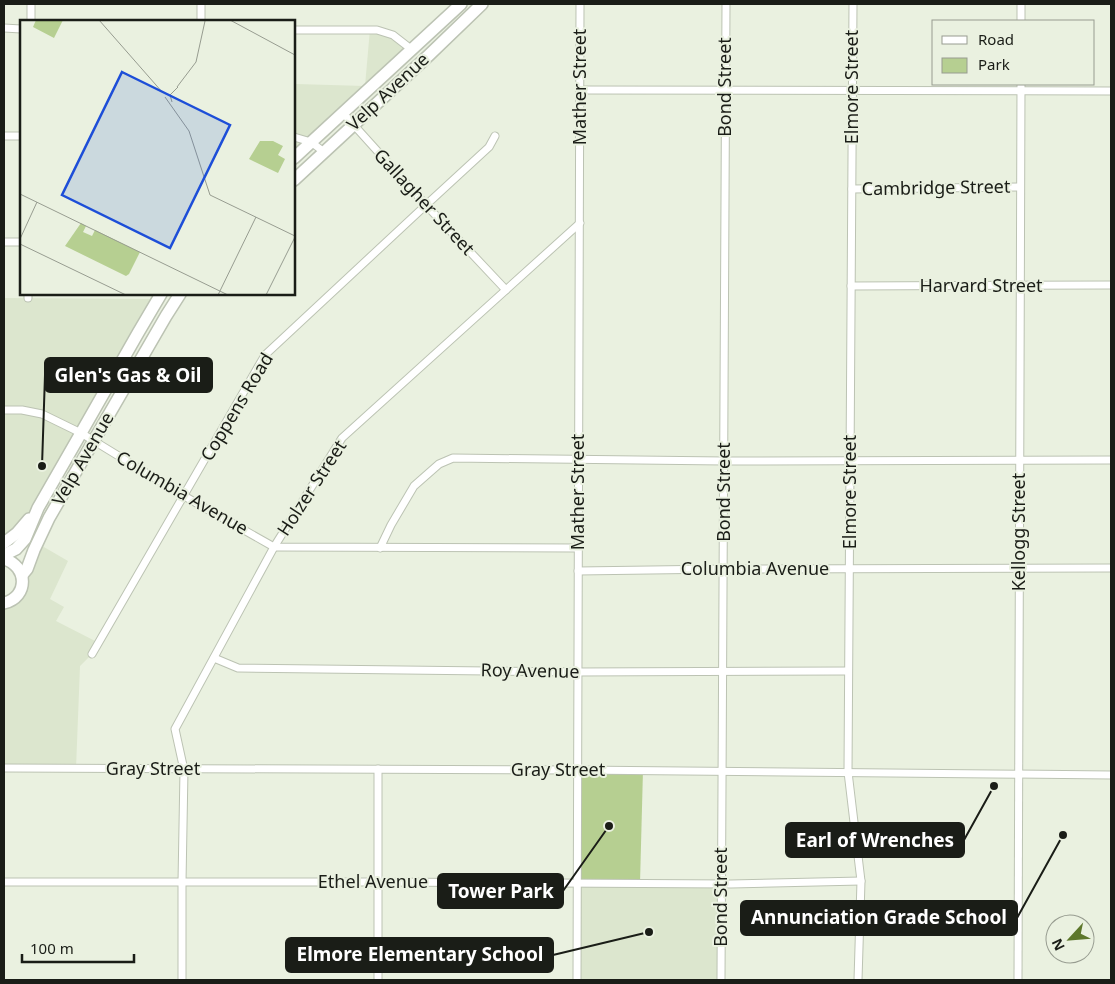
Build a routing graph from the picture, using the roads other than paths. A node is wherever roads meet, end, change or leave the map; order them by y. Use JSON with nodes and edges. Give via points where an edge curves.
{"nodes":[{"id":1,"x":31,"y":4,"type":"edge"},
{"id":2,"x":201,"y":4,"type":"edge"},
{"id":3,"x":460,"y":4,"type":"edge"},
{"id":4,"x":482,"y":4,"type":"edge"},
{"id":5,"x":580,"y":4,"type":"edge"},
{"id":6,"x":726,"y":4,"type":"edge"},
{"id":7,"x":853,"y":4,"type":"edge"},
{"id":8,"x":1021,"y":4,"type":"edge"},
{"id":9,"x":30,"y":20,"type":"edge"},
{"id":10,"x":201,"y":20,"type":"edge"},
{"id":11,"x":1021,"y":20,"type":"edge"},
{"id":12,"x":4,"y":28,"type":"edge"},
{"id":13,"x":20,"y":28,"type":"edge"},
{"id":14,"x":295,"y":30,"type":"edge"},
{"id":15,"x":411,"y":49,"type":"junction"},
{"id":16,"x":1021,"y":87,"type":"edge"},
{"id":17,"x":580,"y":90,"type":"junction"},
{"id":18,"x":725,"y":90,"type":"junction"},
{"id":19,"x":852,"y":90,"type":"junction"},
{"id":20,"x":1111,"y":91,"type":"edge"},
{"id":21,"x":342,"y":113,"type":"junction"},
{"id":22,"x":353,"y":125,"type":"junction"},
{"id":23,"x":4,"y":136,"type":"edge"},
{"id":24,"x":20,"y":136,"type":"edge"},
{"id":25,"x":495,"y":136,"type":"dead end"},
{"id":26,"x":295,"y":137,"type":"edge"},
{"id":27,"x":311,"y":142,"type":"junction"},
{"id":28,"x":324,"y":152,"type":"junction"},
{"id":29,"x":295,"y":157,"type":"edge"},
{"id":30,"x":295,"y":179,"type":"edge"},
{"id":31,"x":1020,"y":187,"type":"junction"},
{"id":32,"x":852,"y":189,"type":"junction"},
{"id":33,"x":426,"y":205,"type":"junction"},
{"id":34,"x":580,"y":223,"type":"junction"},
{"id":35,"x":4,"y":242,"type":"edge"},
{"id":36,"x":20,"y":242,"type":"edge"},
{"id":37,"x":1020,"y":285,"type":"junction"},
{"id":38,"x":1111,"y":285,"type":"edge"},
{"id":39,"x":851,"y":286,"type":"junction"},
{"id":40,"x":506,"y":290,"type":"junction"},
{"id":41,"x":160,"y":295,"type":"edge"},
{"id":42,"x":179,"y":295,"type":"edge"},
{"id":43,"x":4,"y":410,"type":"edge"},
{"id":44,"x":81,"y":433,"type":"junction"},
{"id":45,"x":94,"y":441,"type":"junction"},
{"id":46,"x":578,"y":459,"type":"junction"},
{"id":47,"x":850,"y":460,"type":"junction"},
{"id":48,"x":1019,"y":460,"type":"junction"},
{"id":49,"x":1111,"y":460,"type":"edge"},
{"id":50,"x":724,"y":461,"type":"junction"},
{"id":51,"x":184,"y":496,"type":"junction"},
{"id":52,"x":38,"y":508,"type":"junction"},
{"id":53,"x":4,"y":543,"type":"edge"},
{"id":54,"x":274,"y":547,"type":"junction"},
{"id":55,"x":380,"y":548,"type":"junction"},
{"id":56,"x":578,"y":548,"type":"junction"},
{"id":57,"x":4,"y":557,"type":"edge"},
{"id":58,"x":849,"y":568,"type":"junction"},
{"id":59,"x":1019,"y":568,"type":"junction"},
{"id":60,"x":1111,"y":568,"type":"edge"},
{"id":61,"x":723,"y":569,"type":"junction"},
{"id":62,"x":578,"y":571,"type":"junction"},
{"id":63,"x":22,"y":575,"type":"junction"},
{"id":64,"x":4,"y":603,"type":"edge"},
{"id":65,"x":92,"y":654,"type":"dead end"},
{"id":66,"x":214,"y":658,"type":"junction"},
{"id":67,"x":848,"y":671,"type":"junction"},
{"id":68,"x":578,"y":672,"type":"junction"},
{"id":69,"x":723,"y":672,"type":"junction"},
{"id":70,"x":4,"y":768,"type":"edge"},
{"id":71,"x":184,"y":768,"type":"junction"},
{"id":72,"x":378,"y":769,"type":"junction"},
{"id":73,"x":577,"y":770,"type":"junction"},
{"id":74,"x":722,"y":771,"type":"junction"},
{"id":75,"x":848,"y":772,"type":"junction"},
{"id":76,"x":1019,"y":774,"type":"junction"},
{"id":77,"x":1111,"y":775,"type":"edge"},
{"id":78,"x":861,"y":881,"type":"junction"},
{"id":79,"x":4,"y":882,"type":"edge"},
{"id":80,"x":182,"y":882,"type":"junction"},
{"id":81,"x":378,"y":882,"type":"junction"},
{"id":82,"x":577,"y":883,"type":"junction"},
{"id":83,"x":722,"y":884,"type":"junction"},
{"id":84,"x":182,"y":980,"type":"edge"},
{"id":85,"x":378,"y":980,"type":"edge"},
{"id":86,"x":576,"y":980,"type":"edge"},
{"id":87,"x":721,"y":980,"type":"edge"},
{"id":88,"x":858,"y":980,"type":"edge"},
{"id":89,"x":1018,"y":980,"type":"edge"}],
"edges":[{"from":1,"to":9,"type":"street"},
{"from":2,"to":10,"type":"street"},
{"from":3,"to":15,"type":"main road","name":"Velp Avenue"},
{"from":4,"to":22,"type":"main road","name":"Velp Avenue"},
{"from":5,"to":17,"type":"street","name":"Mather Street"},
{"from":6,"to":18,"type":"street","name":"Bond Street"},
{"from":7,"to":19,"type":"street","name":"Elmore Street"},
{"from":8,"to":11,"type":"street"},
{"from":12,"to":13,"type":"street"},
{"from":14,"to":15,"type":"street","via":[[377,30],[393,35]]},
{"from":15,"to":21,"type":"main road","name":"Velp Avenue"},
{"from":16,"to":19,"type":"street"},
{"from":16,"to":20,"type":"street"},
{"from":16,"to":31,"type":"street","name":"Kellogg Street"},
{"from":17,"to":18,"type":"street"},
{"from":17,"to":34,"type":"street","name":"Mather Street"},
{"from":18,"to":19,"type":"street"},
{"from":18,"to":50,"type":"street","name":"Bond Street"},
{"from":19,"to":32,"type":"street","name":"Elmore Street"},
{"from":21,"to":22,"type":"street","name":"Gallagher Street"},
{"from":21,"to":27,"type":"main road","name":"Velp Avenue"},
{"from":22,"to":28,"type":"main road","name":"Velp Avenue"},
{"from":22,"to":33,"type":"street","name":"Gallagher Street"},
{"from":23,"to":24,"type":"street"},
{"from":25,"to":33,"type":"street","name":"Coppens Road","via":[[489,147]]},
{"from":26,"to":27,"type":"street"},
{"from":27,"to":28,"type":"street"},
{"from":27,"to":29,"type":"main road","name":"Velp Avenue"},
{"from":28,"to":30,"type":"main road","name":"Velp Avenue"},
{"from":31,"to":32,"type":"street","name":"Cambridge Street"},
{"from":31,"to":37,"type":"street","name":"Kellogg Street"},
{"from":32,"to":39,"type":"street","name":"Elmore Street"},
{"from":33,"to":40,"type":"street","name":"Gallagher Street"},
{"from":33,"to":51,"type":"street","name":"Coppens Road","via":[[265,355]]},
{"from":34,"to":40,"type":"street","name":"Holzer Street"},
{"from":34,"to":46,"type":"street","name":"Mather Street"},
{"from":35,"to":36,"type":"street"},
{"from":37,"to":38,"type":"street","name":"Harvard Street"},
{"from":37,"to":39,"type":"street","name":"Harvard Street"},
{"from":37,"to":48,"type":"street","name":"Kellogg Street"},
{"from":39,"to":47,"type":"street","name":"Elmore Street"},
{"from":40,"to":54,"type":"street","name":"Holzer Street","via":[[342,438]]},
{"from":41,"to":44,"type":"main road","name":"Velp Avenue"},
{"from":42,"to":45,"type":"main road","name":"Velp Avenue"},
{"from":43,"to":44,"type":"street","name":"Columbia Avenue","via":[[42,414]]},
{"from":44,"to":45,"type":"street","name":"Columbia Avenue"},
{"from":44,"to":52,"type":"main road","name":"Velp Avenue"},
{"from":45,"to":51,"type":"street","name":"Columbia Avenue"},
{"from":45,"to":63,"type":"main road","name":"Velp Avenue","via":[[49,518]]},
{"from":46,"to":50,"type":"street"},
{"from":46,"to":55,"type":"street","via":[[454,458],[439,464],[414,486]]},
{"from":46,"to":56,"type":"street","name":"Mather Street"},
{"from":47,"to":48,"type":"street"},
{"from":47,"to":50,"type":"street"},
{"from":47,"to":58,"type":"street","name":"Elmore Street"},
{"from":48,"to":49,"type":"street"},
{"from":48,"to":59,"type":"street","name":"Kellogg Street"},
{"from":50,"to":61,"type":"street","name":"Bond Street"},
{"from":51,"to":54,"type":"street","name":"Columbia Avenue"},
{"from":51,"to":65,"type":"street","name":"Coppens Road"},
{"from":52,"to":53,"type":"main road"},
{"from":52,"to":57,"type":"main road","name":"Velp Avenue","via":[[22,543]]},
{"from":54,"to":55,"type":"street","name":"Columbia Avenue"},
{"from":54,"to":66,"type":"street","name":"Holzer Street"},
{"from":55,"to":56,"type":"street","name":"Columbia Avenue"},
{"from":56,"to":62,"type":"street","name":"Mather Street"},
{"from":57,"to":63,"type":"main road","via":[[13,562]]},
{"from":58,"to":59,"type":"street","name":"Columbia Avenue"},
{"from":58,"to":61,"type":"street","name":"Columbia Avenue"},
{"from":58,"to":67,"type":"street","name":"Elmore Street"},
{"from":59,"to":60,"type":"street","name":"Columbia Avenue"},
{"from":59,"to":76,"type":"street","name":"Kellogg Street"},
{"from":61,"to":62,"type":"street","name":"Columbia Avenue"},
{"from":61,"to":69,"type":"street","name":"Bond Street"},
{"from":62,"to":68,"type":"street","name":"Mather Street"},
{"from":63,"to":64,"type":"main road","name":"Velp Avenue","via":[[18,594]]},
{"from":66,"to":68,"type":"street","name":"Roy Avenue","via":[[238,668]]},
{"from":66,"to":71,"type":"street","name":"Holzer Street","via":[[175,729]]},
{"from":67,"to":69,"type":"street","name":"Roy Avenue"},
{"from":67,"to":75,"type":"street","name":"Elmore Street"},
{"from":68,"to":69,"type":"street","name":"Roy Avenue"},
{"from":68,"to":73,"type":"street","name":"Mather Street"},
{"from":69,"to":74,"type":"street","name":"Bond Street"},
{"from":70,"to":71,"type":"street","name":"Gray Street"},
{"from":71,"to":72,"type":"street","name":"Gray Street"},
{"from":71,"to":80,"type":"street","name":"Holzer Street"},
{"from":72,"to":73,"type":"street","name":"Gray Street"},
{"from":72,"to":81,"type":"street"},
{"from":73,"to":74,"type":"street","name":"Gray Street"},
{"from":73,"to":82,"type":"street","name":"Mather Street"},
{"from":74,"to":75,"type":"street","name":"Gray Street"},
{"from":74,"to":83,"type":"street","name":"Bond Street"},
{"from":75,"to":76,"type":"street","name":"Gray Street"},
{"from":75,"to":78,"type":"street","name":"Elmore Street"},
{"from":76,"to":77,"type":"street","name":"Gray Street"},
{"from":76,"to":89,"type":"street","name":"Kellogg Street"},
{"from":78,"to":83,"type":"street","name":"Ethel Avenue"},
{"from":78,"to":88,"type":"street","name":"Elmore Street"},
{"from":79,"to":80,"type":"street","name":"Ethel Avenue"},
{"from":80,"to":81,"type":"street","name":"Ethel Avenue"},
{"from":80,"to":84,"type":"street","name":"Holzer Street"},
{"from":81,"to":82,"type":"street","name":"Ethel Avenue"},
{"from":81,"to":85,"type":"street"},
{"from":82,"to":83,"type":"street","name":"Ethel Avenue"},
{"from":82,"to":86,"type":"street","name":"Mather Street"},
{"from":83,"to":87,"type":"street","name":"Bond Street"}]}
